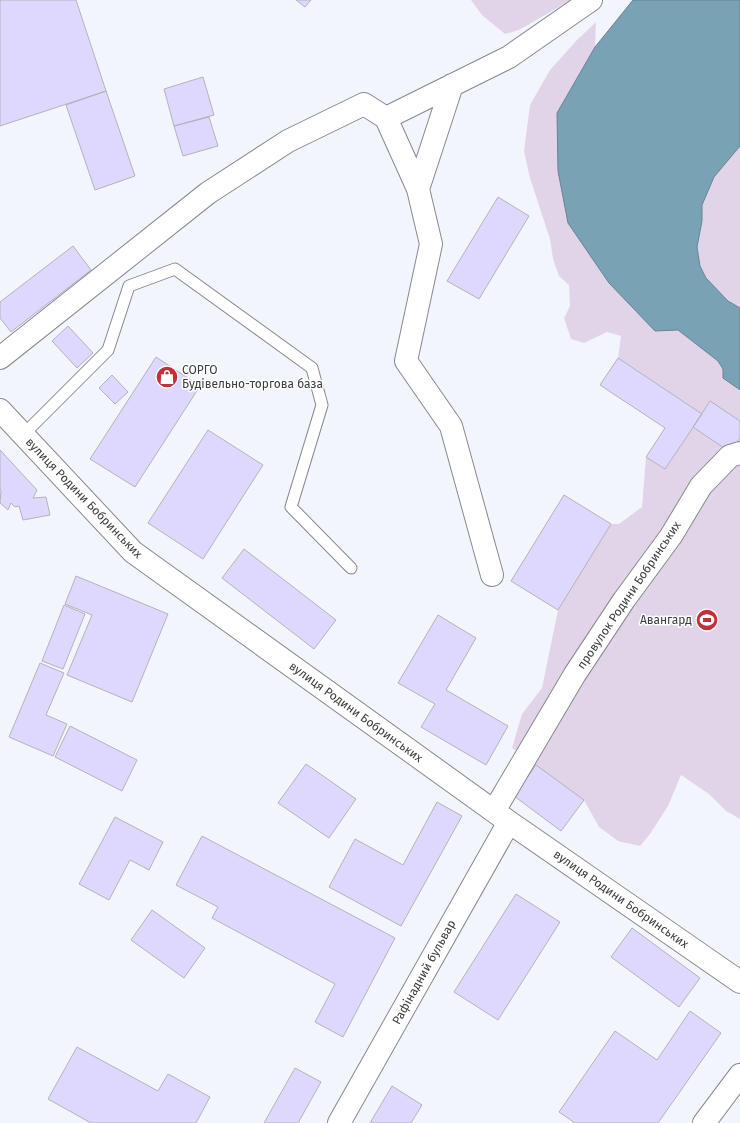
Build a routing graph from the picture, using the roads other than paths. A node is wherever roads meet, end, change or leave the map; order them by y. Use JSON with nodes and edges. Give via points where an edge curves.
{"nodes":[{"id":1,"x":591,"y":0,"type":"edge"},
{"id":2,"x":452,"y":84,"type":"junction"},
{"id":3,"x":386,"y":118,"type":"junction"},
{"id":4,"x":418,"y":189,"type":"junction"},
{"id":5,"x":0,"y":358,"type":"edge"},
{"id":6,"x":0,"y":410,"type":"edge"},
{"id":7,"x":23,"y":435,"type":"junction"},
{"id":8,"x":740,"y":453,"type":"edge"},
{"id":9,"x":350,"y":568,"type":"dead end"},
{"id":10,"x":492,"y":575,"type":"dead end"},
{"id":11,"x":501,"y":817,"type":"junction"},
{"id":12,"x":740,"y":982,"type":"edge"},
{"id":13,"x":740,"y":1075,"type":"edge"},
{"id":14,"x":339,"y":1123,"type":"edge"},
{"id":15,"x":704,"y":1123,"type":"edge"}],
"edges":[{"from":1,"to":2,"type":"street","via":[[509,57]]},
{"from":2,"to":3,"type":"street"},
{"from":2,"to":4,"type":"street"},
{"from":3,"to":4,"type":"street"},
{"from":3,"to":5,"type":"street","via":[[364,104],[288,141],[208,193]]},
{"from":4,"to":10,"type":"street","via":[[431,244],[406,361],[451,426]]},
{"from":6,"to":7,"type":"street","name":"вулиця Родини Бобринських"},
{"from":7,"to":9,"type":"lane","via":[[108,350],[129,286],[175,269],[312,368],[322,405],[291,507]]},
{"from":7,"to":11,"type":"street","name":"вулиця Родини Бобринських","via":[[133,552]]},
{"from":8,"to":11,"type":"street","name":"провулок Родини Бобринських","via":[[730,456],[701,486],[671,536],[624,600],[576,674]]},
{"from":11,"to":12,"type":"street","name":"вулиця Родини Бобринських"},
{"from":11,"to":14,"type":"street","name":"Рафінадний бульвар"},
{"from":13,"to":15,"type":"street"}]}
